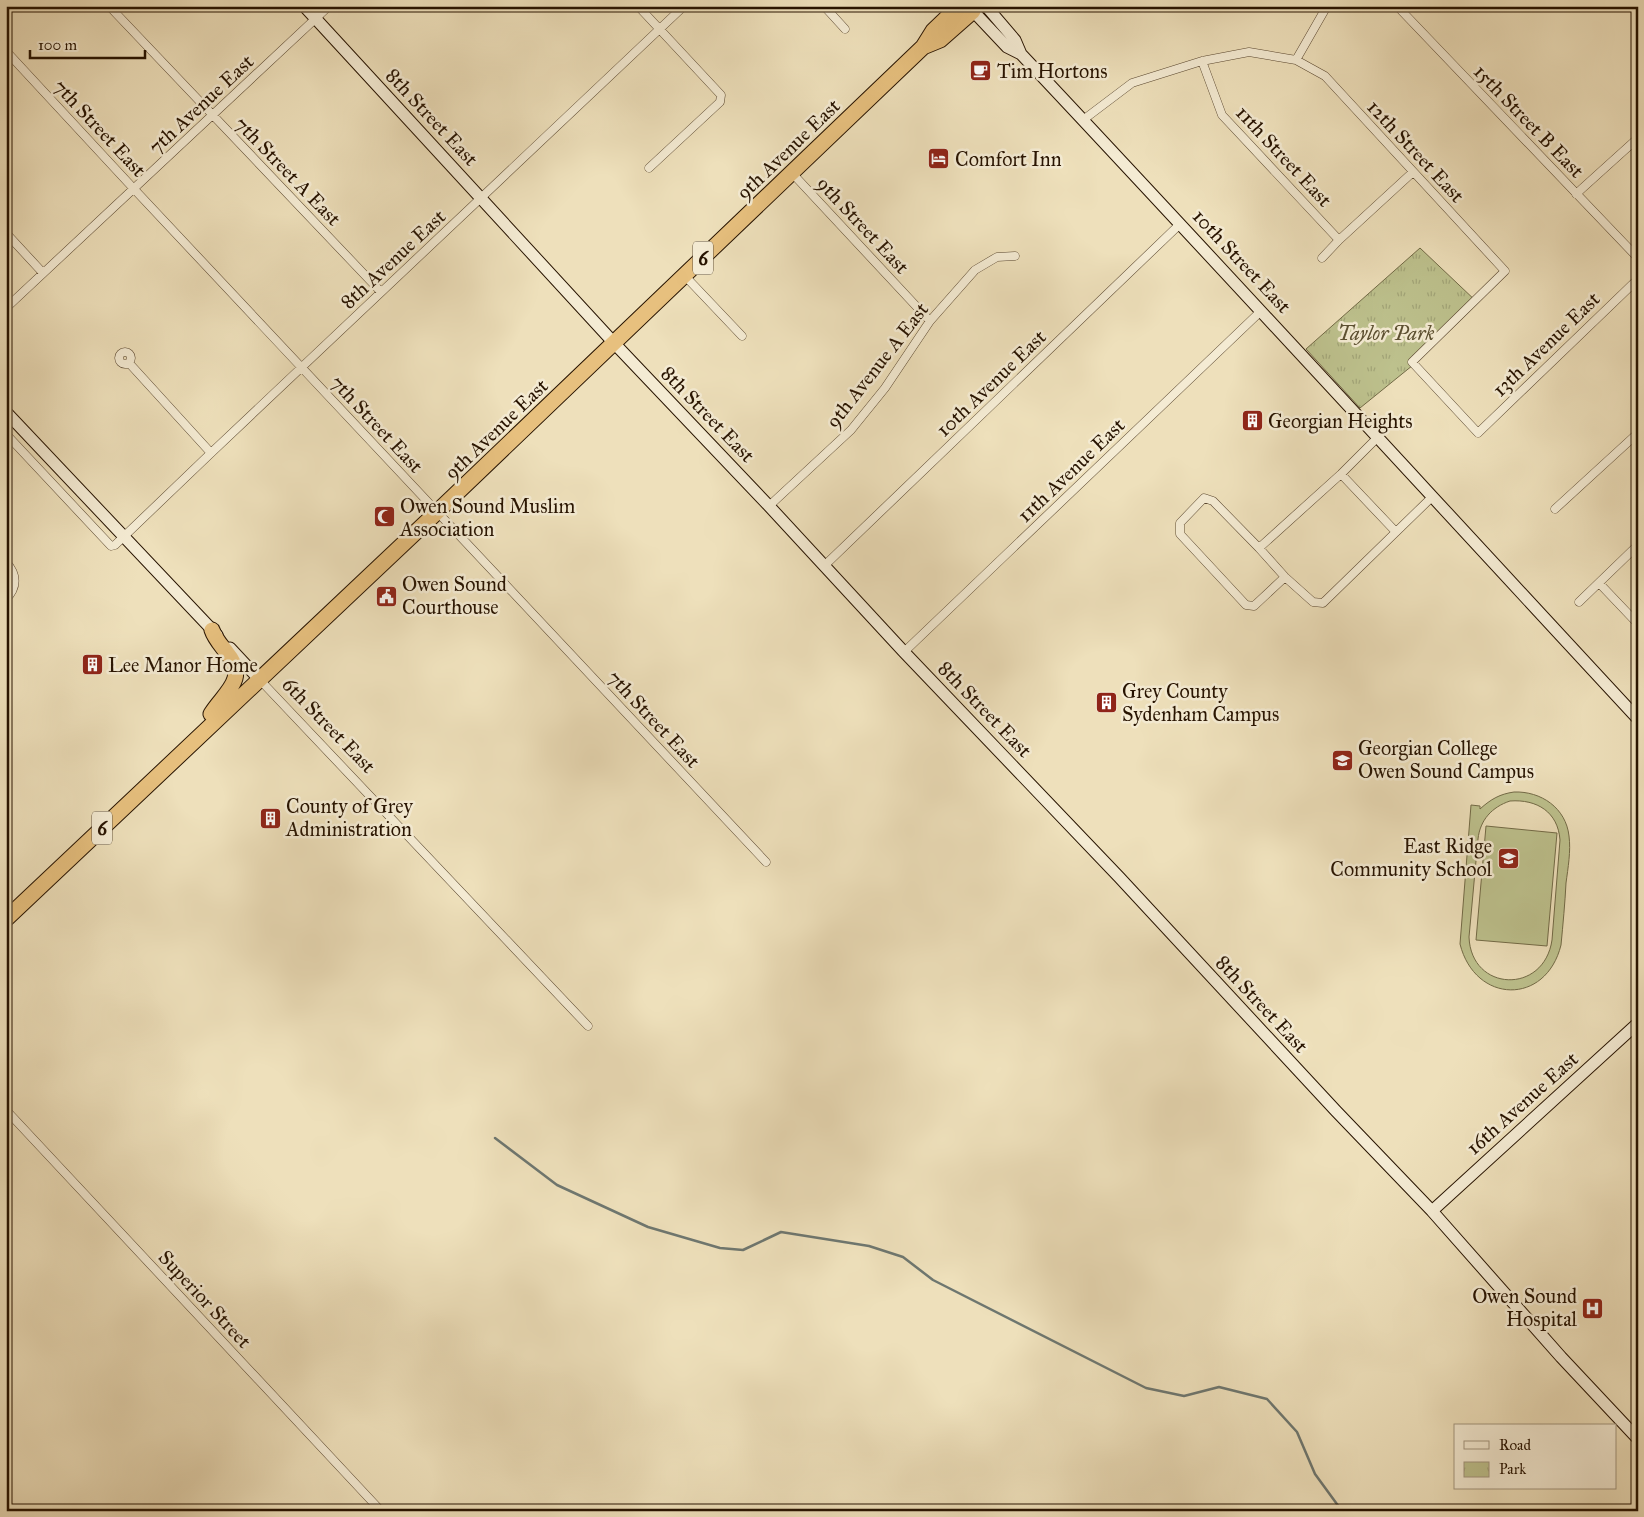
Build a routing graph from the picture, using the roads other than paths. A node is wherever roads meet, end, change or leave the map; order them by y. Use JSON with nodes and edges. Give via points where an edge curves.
{"nodes":[{"id":1,"x":109,"y":6,"type":"edge"},
{"id":2,"x":304,"y":6,"type":"edge"},
{"id":3,"x":329,"y":6,"type":"edge"},
{"id":4,"x":638,"y":6,"type":"edge"},
{"id":5,"x":684,"y":6,"type":"edge"},
{"id":6,"x":824,"y":6,"type":"edge"},
{"id":7,"x":1326,"y":6,"type":"edge"},
{"id":8,"x":1397,"y":6,"type":"edge"},
{"id":9,"x":972,"y":7,"type":"edge"},
{"id":10,"x":316,"y":19,"type":"junction"},
{"id":11,"x":659,"y":29,"type":"junction"},
{"id":12,"x":845,"y":29,"type":"dead end"},
{"id":13,"x":6,"y":51,"type":"edge"},
{"id":14,"x":1296,"y":60,"type":"junction"},
{"id":15,"x":1202,"y":61,"type":"junction"},
{"id":16,"x":213,"y":115,"type":"junction"},
{"id":17,"x":1083,"y":120,"type":"junction"},
{"id":18,"x":1638,"y":138,"type":"edge"},
{"id":19,"x":649,"y":168,"type":"dead end"},
{"id":20,"x":1413,"y":172,"type":"junction"},
{"id":21,"x":792,"y":173,"type":"junction"},
{"id":22,"x":134,"y":189,"type":"junction"},
{"id":23,"x":1576,"y":194,"type":"junction"},
{"id":24,"x":481,"y":199,"type":"junction"},
{"id":25,"x":1180,"y":224,"type":"junction"},
{"id":26,"x":6,"y":233,"type":"edge"},
{"id":27,"x":1339,"y":240,"type":"junction"},
{"id":28,"x":1015,"y":256,"type":"dead end"},
{"id":29,"x":1322,"y":258,"type":"dead end"},
{"id":30,"x":1638,"y":258,"type":"edge"},
{"id":31,"x":43,"y":273,"type":"junction"},
{"id":32,"x":684,"y":276,"type":"junction"},
{"id":33,"x":1638,"y":279,"type":"edge"},
{"id":34,"x":381,"y":292,"type":"junction"},
{"id":35,"x":6,"y":308,"type":"edge"},
{"id":36,"x":1261,"y":311,"type":"junction"},
{"id":37,"x":930,"y":321,"type":"junction"},
{"id":38,"x":742,"y":336,"type":"dead end"},
{"id":39,"x":614,"y":343,"type":"junction"},
{"id":40,"x":129,"y":362,"type":"dead end"},
{"id":41,"x":302,"y":367,"type":"junction"},
{"id":42,"x":6,"y":412,"type":"edge"},
{"id":43,"x":1478,"y":433,"type":"joint"},
{"id":44,"x":1638,"y":433,"type":"edge"},
{"id":45,"x":6,"y":434,"type":"edge"},
{"id":46,"x":1378,"y":437,"type":"junction"},
{"id":47,"x":211,"y":453,"type":"junction"},
{"id":48,"x":1341,"y":474,"type":"junction"},
{"id":49,"x":1432,"y":497,"type":"junction"},
{"id":50,"x":769,"y":506,"type":"junction"},
{"id":51,"x":1555,"y":509,"type":"dead end"},
{"id":52,"x":437,"y":512,"type":"junction"},
{"id":53,"x":1396,"y":532,"type":"junction"},
{"id":54,"x":124,"y":537,"type":"junction"},
{"id":55,"x":1638,"y":546,"type":"edge"},
{"id":56,"x":1260,"y":548,"type":"junction"},
{"id":57,"x":6,"y":562,"type":"edge"},
{"id":58,"x":824,"y":566,"type":"junction"},
{"id":59,"x":1285,"y":577,"type":"junction"},
{"id":60,"x":1599,"y":583,"type":"junction"},
{"id":61,"x":6,"y":599,"type":"edge"},
{"id":62,"x":1579,"y":602,"type":"dead end"},
{"id":63,"x":1638,"y":624,"type":"edge"},
{"id":64,"x":212,"y":630,"type":"junction"},
{"id":65,"x":904,"y":652,"type":"junction"},
{"id":66,"x":260,"y":680,"type":"junction"},
{"id":67,"x":1638,"y":719,"type":"edge"},
{"id":68,"x":198,"y":737,"type":"junction"},
{"id":69,"x":766,"y":862,"type":"dead end"},
{"id":70,"x":6,"y":919,"type":"edge"},
{"id":71,"x":1638,"y":1023,"type":"edge"},
{"id":72,"x":588,"y":1026,"type":"dead end"},
{"id":73,"x":6,"y":1110,"type":"edge"},
{"id":74,"x":1432,"y":1211,"type":"junction"},
{"id":75,"x":1638,"y":1438,"type":"edge"},
{"id":76,"x":381,"y":1511,"type":"edge"}],
"edges":[{"from":1,"to":16,"type":"street","name":"7th Street A East"},
{"from":2,"to":10,"type":"main road","name":"8th Street East"},
{"from":3,"to":10,"type":"street","name":"7th Avenue East"},
{"from":4,"to":11,"type":"street"},
{"from":5,"to":11,"type":"street","name":"8th Avenue East"},
{"from":6,"to":12,"type":"street"},
{"from":7,"to":14,"type":"street"},
{"from":8,"to":23,"type":"street","name":"15th Street B East"},
{"from":9,"to":17,"type":"main road","name":"10th Street East","via":[[1007,47],[1021,54]]},
{"from":9,"to":21,"type":"highway","name":"9th Avenue East","number":"6","via":[[940,40],[923,47]]},
{"from":10,"to":16,"type":"street","name":"7th Avenue East"},
{"from":10,"to":24,"type":"main road","name":"8th Street East"},
{"from":11,"to":19,"type":"street","via":[[721,95],[720,102]]},
{"from":11,"to":24,"type":"street","name":"8th Avenue East"},
{"from":13,"to":22,"type":"street","name":"7th Street East"},
{"from":14,"to":15,"type":"street","via":[[1249,52]]},
{"from":14,"to":20,"type":"street","name":"12th Street East","via":[[1325,76]]},
{"from":15,"to":17,"type":"street","via":[[1132,83]]},
{"from":15,"to":27,"type":"street","name":"11th Street East","via":[[1222,116]]},
{"from":16,"to":22,"type":"street","name":"7th Avenue East"},
{"from":16,"to":34,"type":"street","name":"7th Street A East"},
{"from":17,"to":25,"type":"main road","name":"10th Street East"},
{"from":18,"to":23,"type":"street"},
{"from":20,"to":27,"type":"street"},
{"from":20,"to":43,"type":"street","name":"12th Street East","via":[[1505,271],[1412,362]]},
{"from":21,"to":32,"type":"highway","name":"9th Avenue East","number":"6"},
{"from":21,"to":37,"type":"street","name":"9th Street East"},
{"from":22,"to":31,"type":"street","name":"7th Avenue East"},
{"from":22,"to":41,"type":"street","name":"7th Street East"},
{"from":23,"to":30,"type":"street","name":"15th Street B East"},
{"from":24,"to":34,"type":"street","name":"8th Avenue East"},
{"from":24,"to":39,"type":"main road","name":"8th Street East"},
{"from":25,"to":36,"type":"main road","name":"10th Street East"},
{"from":25,"to":58,"type":"street","name":"10th Avenue East"},
{"from":26,"to":31,"type":"street"},
{"from":27,"to":29,"type":"street"},
{"from":28,"to":37,"type":"street","name":"9th Avenue A East","via":[[997,257],[975,270]]},
{"from":31,"to":35,"type":"street","name":"7th Avenue East"},
{"from":32,"to":38,"type":"street"},
{"from":32,"to":39,"type":"highway","name":"9th Avenue East","number":"6"},
{"from":33,"to":43,"type":"street","name":"13th Avenue East"},
{"from":34,"to":41,"type":"street","name":"8th Avenue East"},
{"from":36,"to":46,"type":"main road","name":"10th Street East"},
{"from":36,"to":65,"type":"street","name":"11th Avenue East"},
{"from":37,"to":50,"type":"street","name":"9th Avenue A East","via":[[885,388],[851,430]]},
{"from":39,"to":50,"type":"main road","name":"8th Street East"},
{"from":39,"to":52,"type":"highway","name":"9th Avenue East","number":"6"},
{"from":40,"to":47,"type":"street"},
{"from":41,"to":47,"type":"street","name":"8th Avenue East"},
{"from":41,"to":52,"type":"street","name":"7th Street East"},
{"from":42,"to":54,"type":"main road","name":"6th Street East"},
{"from":44,"to":51,"type":"street"},
{"from":45,"to":54,"type":"street","via":[[111,546]]},
{"from":46,"to":48,"type":"street"},
{"from":46,"to":49,"type":"main road","name":"10th Street East"},
{"from":47,"to":54,"type":"street","name":"8th Avenue East"},
{"from":48,"to":53,"type":"street"},
{"from":48,"to":56,"type":"street"},
{"from":49,"to":53,"type":"street"},
{"from":49,"to":67,"type":"main road","name":"10th Street East"},
{"from":50,"to":58,"type":"main road","name":"8th Street East"},
{"from":52,"to":66,"type":"highway","name":"9th Avenue East","number":"6"},
{"from":52,"to":69,"type":"street","name":"7th Street East"},
{"from":53,"to":59,"type":"street","via":[[1323,603],[1313,602]]},
{"from":54,"to":64,"type":"main road","name":"6th Street East"},
{"from":55,"to":60,"type":"street"},
{"from":56,"to":59,"type":"street"},
{"from":56,"to":59,"type":"street","via":[[1213,501],[1204,498],[1180,523],[1180,534],[1246,605],[1254,606]]},
{"from":57,"to":61,"type":"street","via":[[15,579],[14,588]]},
{"from":58,"to":65,"type":"main road","name":"8th Street East"},
{"from":60,"to":62,"type":"street"},
{"from":60,"to":63,"type":"street"},
{"from":64,"to":66,"type":"main road","name":"6th Street East"},
{"from":64,"to":68,"type":"highway","via":[[232,659],[235,676],[232,687],[213,710]]},
{"from":65,"to":74,"type":"main road","name":"8th Street East"},
{"from":66,"to":68,"type":"highway","name":"9th Avenue East","number":"6"},
{"from":66,"to":72,"type":"street","name":"6th Street East"},
{"from":68,"to":70,"type":"highway","name":"9th Avenue East","number":"6"},
{"from":71,"to":74,"type":"main road","name":"16th Avenue East"},
{"from":73,"to":76,"type":"street","name":"Superior Street"},
{"from":74,"to":75,"type":"main road","name":"8th Street East","via":[[1561,1357]]}]}
